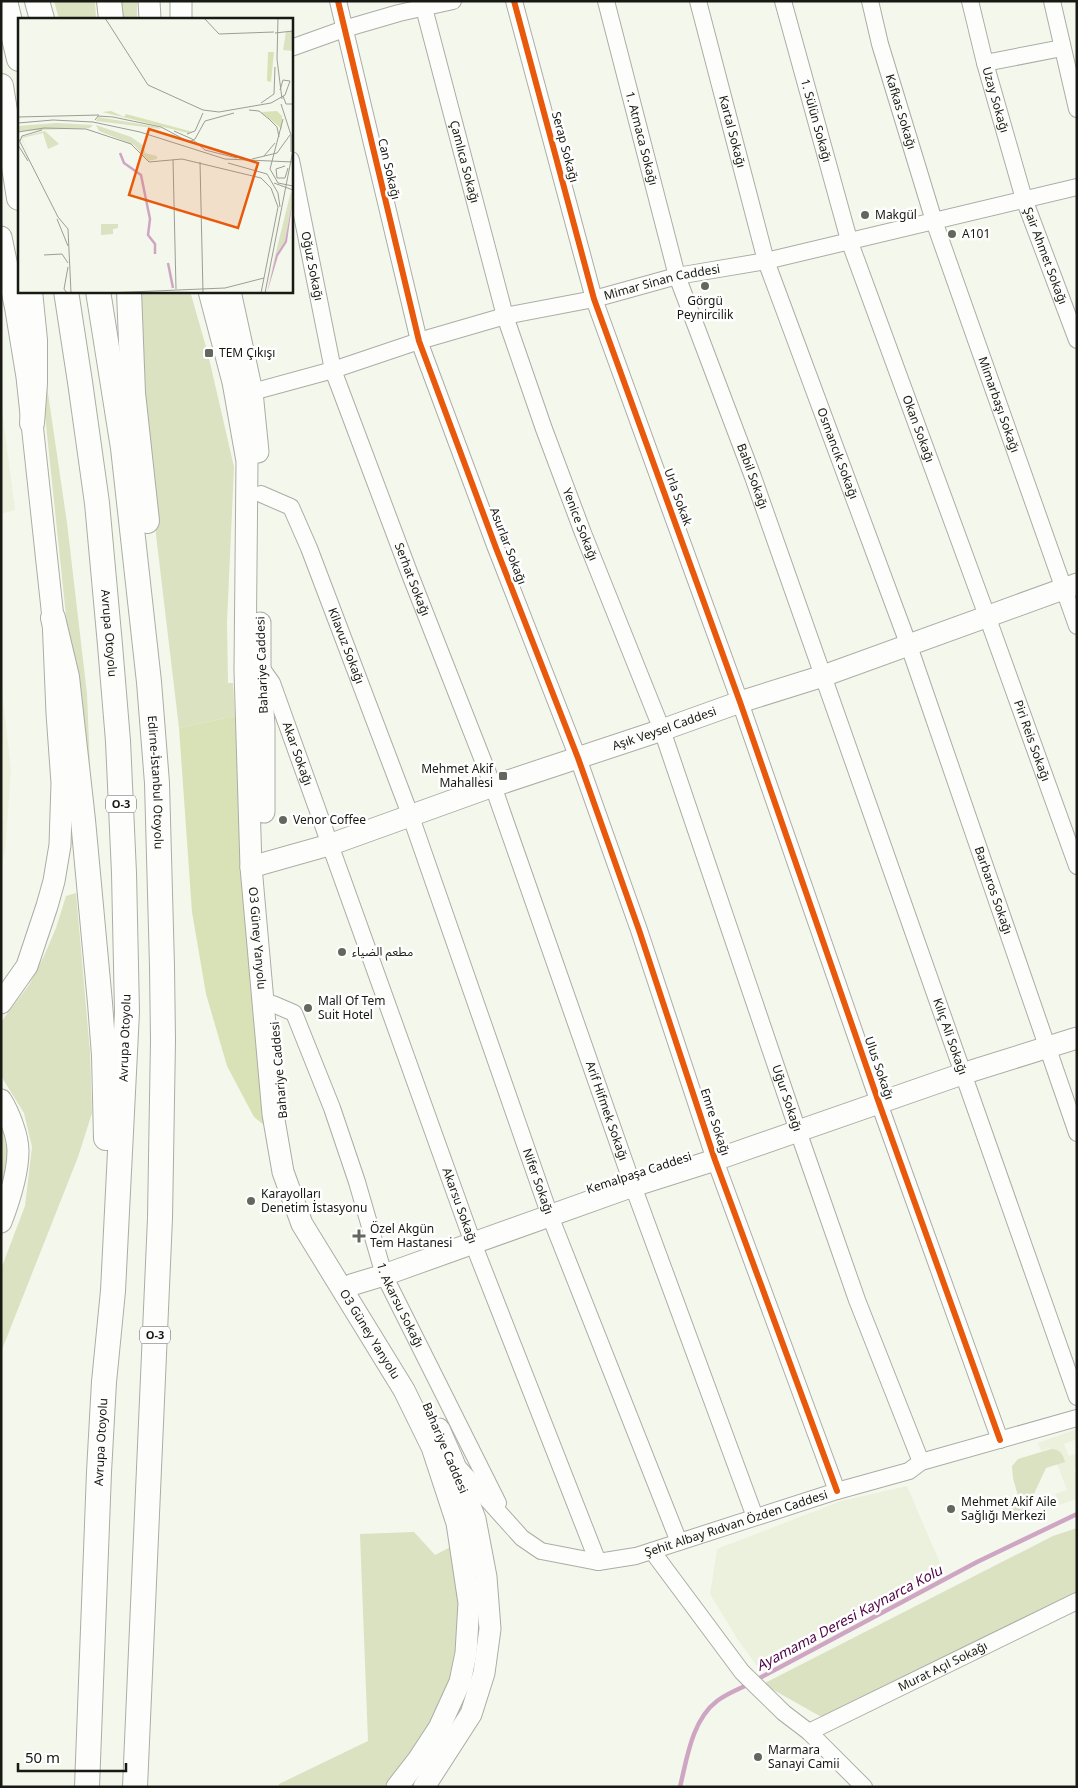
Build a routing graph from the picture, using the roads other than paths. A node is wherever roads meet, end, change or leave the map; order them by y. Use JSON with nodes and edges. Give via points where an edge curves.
{"nodes":[{"id":1,"x":5,"y":1,"type":"edge"},
{"id":2,"x":37,"y":1,"type":"edge"},
{"id":3,"x":109,"y":1,"type":"edge"},
{"id":4,"x":149,"y":1,"type":"edge"},
{"id":5,"x":167,"y":1,"type":"edge"},
{"id":6,"x":180,"y":1,"type":"edge"},
{"id":7,"x":193,"y":1,"type":"edge"},
{"id":8,"x":338,"y":1,"type":"edge"},
{"id":9,"x":453,"y":1,"type":"edge"},
{"id":10,"x":514,"y":1,"type":"edge"},
{"id":11,"x":606,"y":1,"type":"edge"},
{"id":12,"x":698,"y":1,"type":"edge"},
{"id":13,"x":784,"y":1,"type":"edge"},
{"id":14,"x":870,"y":1,"type":"edge"},
{"id":15,"x":970,"y":1,"type":"edge"},
{"id":16,"x":1052,"y":1,"type":"edge"},
{"id":17,"x":398,"y":7,"type":"edge"},
{"id":18,"x":424,"y":8,"type":"junction"},
{"id":19,"x":42,"y":18,"type":"edge"},
{"id":20,"x":111,"y":18,"type":"edge"},
{"id":21,"x":150,"y":18,"type":"edge"},
{"id":22,"x":168,"y":18,"type":"edge"},
{"id":23,"x":182,"y":18,"type":"edge"},
{"id":24,"x":193,"y":18,"type":"edge"},
{"id":25,"x":344,"y":29,"type":"junction"},
{"id":26,"x":292,"y":48,"type":"edge"},
{"id":27,"x":1062,"y":48,"type":"junction"},
{"id":28,"x":18,"y":54,"type":"edge"},
{"id":29,"x":985,"y":63,"type":"junction"},
{"id":30,"x":1,"y":86,"type":"edge"},
{"id":31,"x":1077,"y":109,"type":"edge"},
{"id":32,"x":292,"y":165,"type":"edge"},
{"id":33,"x":1077,"y":186,"type":"edge"},
{"id":34,"x":18,"y":192,"type":"edge"},
{"id":35,"x":1024,"y":199,"type":"junction"},
{"id":36,"x":934,"y":220,"type":"junction"},
{"id":37,"x":1,"y":237,"type":"edge"},
{"id":38,"x":849,"y":240,"type":"junction"},
{"id":39,"x":766,"y":261,"type":"junction"},
{"id":40,"x":676,"y":276,"type":"junction"},
{"id":41,"x":30,"y":292,"type":"edge"},
{"id":42,"x":66,"y":292,"type":"edge"},
{"id":43,"x":98,"y":292,"type":"edge"},
{"id":44,"x":129,"y":292,"type":"edge"},
{"id":45,"x":209,"y":292,"type":"edge"},
{"id":46,"x":230,"y":292,"type":"edge"},
{"id":47,"x":594,"y":299,"type":"junction"},
{"id":48,"x":505,"y":316,"type":"junction"},
{"id":49,"x":1077,"y":340,"type":"edge"},
{"id":50,"x":419,"y":342,"type":"junction"},
{"id":51,"x":333,"y":370,"type":"junction"},
{"id":52,"x":252,"y":392,"type":"junction"},
{"id":53,"x":32,"y":423,"type":"junction"},
{"id":54,"x":261,"y":494,"type":"junction"},
{"id":55,"x":1070,"y":586,"type":"edge"},
{"id":56,"x":987,"y":616,"type":"junction"},
{"id":57,"x":53,"y":618,"type":"junction"},
{"id":58,"x":1077,"y":626,"type":"edge"},
{"id":59,"x":909,"y":646,"type":"junction"},
{"id":60,"x":260,"y":666,"type":"junction"},
{"id":61,"x":823,"y":676,"type":"junction"},
{"id":62,"x":149,"y":682,"type":"junction"},
{"id":63,"x":740,"y":702,"type":"junction"},
{"id":64,"x":662,"y":730,"type":"junction"},
{"id":65,"x":578,"y":758,"type":"junction"},
{"id":66,"x":493,"y":786,"type":"junction"},
{"id":67,"x":411,"y":817,"type":"junction"},
{"id":68,"x":329,"y":846,"type":"junction"},
{"id":69,"x":257,"y":865,"type":"junction"},
{"id":70,"x":1077,"y":866,"type":"edge"},
{"id":71,"x":1,"y":1003,"type":"edge"},
{"id":72,"x":273,"y":1004,"type":"junction"},
{"id":73,"x":1077,"y":1038,"type":"edge"},
{"id":74,"x":1048,"y":1048,"type":"junction"},
{"id":75,"x":962,"y":1074,"type":"junction"},
{"id":76,"x":1,"y":1100,"type":"edge"},
{"id":77,"x":879,"y":1103,"type":"junction"},
{"id":78,"x":798,"y":1132,"type":"junction"},
{"id":79,"x":1077,"y":1134,"type":"edge"},
{"id":80,"x":716,"y":1160,"type":"junction"},
{"id":81,"x":633,"y":1186,"type":"junction"},
{"id":82,"x":550,"y":1216,"type":"junction"},
{"id":83,"x":1,"y":1222,"type":"edge"},
{"id":84,"x":473,"y":1243,"type":"junction"},
{"id":85,"x":384,"y":1275,"type":"junction"},
{"id":86,"x":351,"y":1285,"type":"junction"},
{"id":87,"x":110,"y":1320,"type":"junction"},
{"id":88,"x":1077,"y":1398,"type":"edge"},
{"id":89,"x":1077,"y":1418,"type":"edge"},
{"id":90,"x":1000,"y":1440,"type":"junction"},
{"id":91,"x":453,"y":1461,"type":"junction"},
{"id":92,"x":921,"y":1462,"type":"junction"},
{"id":93,"x":837,"y":1492,"type":"junction"},
{"id":94,"x":755,"y":1517,"type":"junction"},
{"id":95,"x":508,"y":1524,"type":"junction"},
{"id":96,"x":679,"y":1542,"type":"junction"},
{"id":97,"x":652,"y":1551,"type":"junction"},
{"id":98,"x":598,"y":1562,"type":"junction"},
{"id":99,"x":1077,"y":1601,"type":"edge"},
{"id":100,"x":809,"y":1732,"type":"junction"},
{"id":101,"x":87,"y":1787,"type":"edge"},
{"id":102,"x":135,"y":1787,"type":"edge"},
{"id":103,"x":397,"y":1787,"type":"edge"},
{"id":104,"x":424,"y":1787,"type":"edge"},
{"id":105,"x":864,"y":1787,"type":"edge"}],
"edges":[{"from":1,"to":28,"type":"highway"},
{"from":2,"to":19,"type":"highway"},
{"from":3,"to":20,"type":"highway"},
{"from":4,"to":21,"type":"main road"},
{"from":5,"to":22,"type":"main road"},
{"from":6,"to":23,"type":"main road"},
{"from":7,"to":24,"type":"main road"},
{"from":8,"to":25,"type":"street","name":"Can Sokağı"},
{"from":9,"to":18,"type":"street"},
{"from":10,"to":47,"type":"street","name":"Serap Sokağı"},
{"from":11,"to":40,"type":"street","name":"1. Atmaca Sokağı"},
{"from":12,"to":39,"type":"street","name":"Kartal Sokağı"},
{"from":13,"to":38,"type":"street","name":"1. Sülün Sokağı"},
{"from":14,"to":36,"type":"street","name":"Kafkas Sokağı"},
{"from":15,"to":29,"type":"street","name":"Uzay Sokağı"},
{"from":16,"to":27,"type":"street"},
{"from":17,"to":18,"type":"street"},
{"from":17,"to":25,"type":"street"},
{"from":18,"to":48,"type":"street","name":"Çamlıca Sokağı"},
{"from":25,"to":26,"type":"street"},
{"from":25,"to":50,"type":"street","name":"Can Sokağı"},
{"from":27,"to":29,"type":"street"},
{"from":27,"to":31,"type":"street"},
{"from":29,"to":35,"type":"street","name":"Uzay Sokağı"},
{"from":30,"to":34,"type":"highway"},
{"from":32,"to":51,"type":"street","name":"Oğuz Sokağı"},
{"from":33,"to":35,"type":"street","name":"Mimar Sinan Caddesi"},
{"from":35,"to":36,"type":"street","name":"Mimar Sinan Caddesi"},
{"from":35,"to":49,"type":"street","name":"Şair Ahmet Sokağı"},
{"from":36,"to":38,"type":"street","name":"Mimar Sinan Caddesi"},
{"from":36,"to":55,"type":"street","name":"Mimarbaşı Sokağı"},
{"from":37,"to":53,"type":"main road","via":[[16,310]]},
{"from":38,"to":39,"type":"street","name":"Mimar Sinan Caddesi"},
{"from":38,"to":56,"type":"street","name":"Okan Sokağı"},
{"from":39,"to":40,"type":"street","name":"Mimar Sinan Caddesi"},
{"from":39,"to":59,"type":"street","name":"Osmancık Sokağı"},
{"from":40,"to":47,"type":"street","name":"Mimar Sinan Caddesi"},
{"from":40,"to":61,"type":"street","name":"Babil Sokağı","via":[[753,477]]},
{"from":41,"to":53,"type":"highway","via":[[35,340]]},
{"from":42,"to":87,"type":"highway","name":"Avrupa Otoyolu","number":"O-3","via":[[96,503],[118,741],[124,873],[127,1012]]},
{"from":43,"to":62,"type":"highway","number":"O-3","via":[[122,448]]},
{"from":44,"to":62,"type":"highway","via":[[133,393],[156,613],[157,650]]},
{"from":45,"to":69,"type":"main road","via":[[233,382],[246,460],[245,672]]},
{"from":46,"to":52,"type":"main road","name":"Bahariye Caddesi"},
{"from":47,"to":48,"type":"street","name":"Mimar Sinan Caddesi"},
{"from":47,"to":63,"type":"street","name":"Urla Sokak"},
{"from":48,"to":50,"type":"street","name":"Mimar Sinan Caddesi"},
{"from":48,"to":64,"type":"street","name":"Yenice Sokağı","via":[[570,498]]},
{"from":50,"to":51,"type":"street","name":"Mimar Sinan Caddesi"},
{"from":50,"to":65,"type":"street","name":"Asurlar Sokağı"},
{"from":51,"to":52,"type":"street","name":"Mimar Sinan Caddesi"},
{"from":51,"to":66,"type":"street","name":"Serhat Sokağı"},
{"from":52,"to":54,"type":"main road","name":"Bahariye Caddesi"},
{"from":53,"to":57,"type":"main road"},
{"from":54,"to":60,"type":"main road","name":"Bahariye Caddesi"},
{"from":54,"to":67,"type":"street","name":"Kilavuz Sokağı","via":[[291,507]]},
{"from":55,"to":56,"type":"main road","name":"Aşık Veysel Caddesi"},
{"from":55,"to":58,"type":"street","name":"Mimarbaşı Sokağı"},
{"from":56,"to":59,"type":"main road","name":"Aşık Veysel Caddesi"},
{"from":56,"to":70,"type":"street","name":"Piri Reis Sokağı"},
{"from":57,"to":71,"type":"main road","via":[[62,783],[60,845],[54,881],[27,966]]},
{"from":57,"to":87,"type":"highway","via":[[67,677],[100,1003]]},
{"from":59,"to":61,"type":"main road","name":"Aşık Veysel Caddesi"},
{"from":59,"to":74,"type":"street","name":"Barbaros Sokağı"},
{"from":60,"to":68,"type":"street","name":"Akar Sokağı","via":[[272,683]]},
{"from":60,"to":69,"type":"main road","name":"Bahariye Caddesi","via":[[264,726]]},
{"from":61,"to":63,"type":"main road","name":"Aşık Veysel Caddesi"},
{"from":61,"to":75,"type":"street","name":"Kılıç Ali Sokağı"},
{"from":62,"to":102,"type":"highway","name":"Edirne-İstanbul Otoyolu","number":"O-3","via":[[156,783],[163,1040],[161,1164]]},
{"from":63,"to":64,"type":"main road","name":"Aşık Veysel Caddesi"},
{"from":63,"to":77,"type":"street","name":"Ulus Sokağı"},
{"from":64,"to":65,"type":"main road","name":"Aşık Veysel Caddesi"},
{"from":64,"to":78,"type":"street","name":"Uğur Sokağı"},
{"from":65,"to":66,"type":"main road","name":"Aşık Veysel Caddesi"},
{"from":65,"to":80,"type":"street","name":"Emre Sokağı"},
{"from":66,"to":67,"type":"main road","name":"Aşık Veysel Caddesi"},
{"from":66,"to":81,"type":"street","name":"Arif Hifmek Sokağı"},
{"from":67,"to":68,"type":"main road","name":"Aşık Veysel Caddesi"},
{"from":67,"to":82,"type":"street","name":"Nifer Sokağı"},
{"from":68,"to":69,"type":"main road","name":"Aşık Veysel Caddesi"},
{"from":68,"to":84,"type":"street","name":"Akarsu Sokağı"},
{"from":69,"to":72,"type":"main road","name":"Bahariye Caddesi"},
{"from":69,"to":103,"type":"main road","name":"O3 Güney Yanyolu","via":[[273,1114],[283,1172],[302,1224],[404,1390],[432,1447],[457,1523],[469,1603],[466,1653],[460,1682],[439,1728]]},
{"from":72,"to":85,"type":"street","name":"1. Akarsu Sokağı","via":[[294,1013],[306,1040],[357,1182]]},
{"from":72,"to":86,"type":"main road","name":"Bahariye Caddesi","via":[[279,1095],[287,1148],[309,1215]]},
{"from":73,"to":74,"type":"main road","name":"Kemalpaşa Caddesi"},
{"from":74,"to":75,"type":"main road","name":"Kemalpaşa Caddesi"},
{"from":74,"to":79,"type":"street","name":"Barbaros Sokağı"},
{"from":75,"to":77,"type":"main road","name":"Kemalpaşa Caddesi"},
{"from":75,"to":88,"type":"street","name":"Kılıç Ali Sokağı"},
{"from":76,"to":83,"type":"main road","via":[[12,1124],[18,1150],[11,1197]]},
{"from":77,"to":78,"type":"main road","name":"Kemalpaşa Caddesi"},
{"from":77,"to":90,"type":"street","name":"Ulus Sokağı"},
{"from":78,"to":80,"type":"main road","name":"Kemalpaşa Caddesi"},
{"from":78,"to":92,"type":"street","name":"Uğur Sokağı","via":[[857,1300]]},
{"from":80,"to":81,"type":"main road","name":"Kemalpaşa Caddesi"},
{"from":80,"to":93,"type":"street","name":"Emre Sokağı"},
{"from":81,"to":82,"type":"main road","name":"Kemalpaşa Caddesi"},
{"from":81,"to":94,"type":"street","name":"Arif Hifmek Sokağı"},
{"from":82,"to":84,"type":"main road","name":"Kemalpaşa Caddesi"},
{"from":82,"to":96,"type":"street","name":"Nifer Sokağı"},
{"from":84,"to":85,"type":"main road","name":"Kemalpaşa Caddesi"},
{"from":84,"to":98,"type":"street","name":"Akarsu Sokağı"},
{"from":85,"to":86,"type":"main road","name":"Kemalpaşa Caddesi"},
{"from":85,"to":95,"type":"street","name":"1. Akarsu Sokağı"},
{"from":86,"to":91,"type":"main road","name":"Bahariye Caddesi","via":[[428,1405]]},
{"from":87,"to":101,"type":"highway","name":"Avrupa Otoyolu","number":"O-3","via":[[95,1557]]},
{"from":89,"to":90,"type":"street","name":"Şehit Albay Rıdvan Özden Caddesi"},
{"from":90,"to":92,"type":"street","name":"Şehit Albay Rıdvan Özden Caddesi"},
{"from":91,"to":95,"type":"street","name":"Şehit Albay Rıdvan Özden Caddesi"},
{"from":91,"to":104,"type":"main road","name":"Bahariye Caddesi","via":[[474,1520],[486,1577],[490,1629],[484,1674],[471,1714]]},
{"from":92,"to":93,"type":"street","name":"Şehit Albay Rıdvan Özden Caddesi","via":[[908,1471]]},
{"from":93,"to":94,"type":"street","name":"Şehit Albay Rıdvan Özden Caddesi"},
{"from":94,"to":96,"type":"street","name":"Şehit Albay Rıdvan Özden Caddesi"},
{"from":95,"to":98,"type":"street","name":"Şehit Albay Rıdvan Özden Caddesi","via":[[541,1551]]},
{"from":96,"to":97,"type":"street","name":"Şehit Albay Rıdvan Özden Caddesi"},
{"from":97,"to":98,"type":"street","name":"Şehit Albay Rıdvan Özden Caddesi"},
{"from":97,"to":100,"type":"street","via":[[742,1672],[784,1713]]},
{"from":99,"to":100,"type":"street","name":"Murat Açıl Sokağı"},
{"from":100,"to":105,"type":"street"}]}
